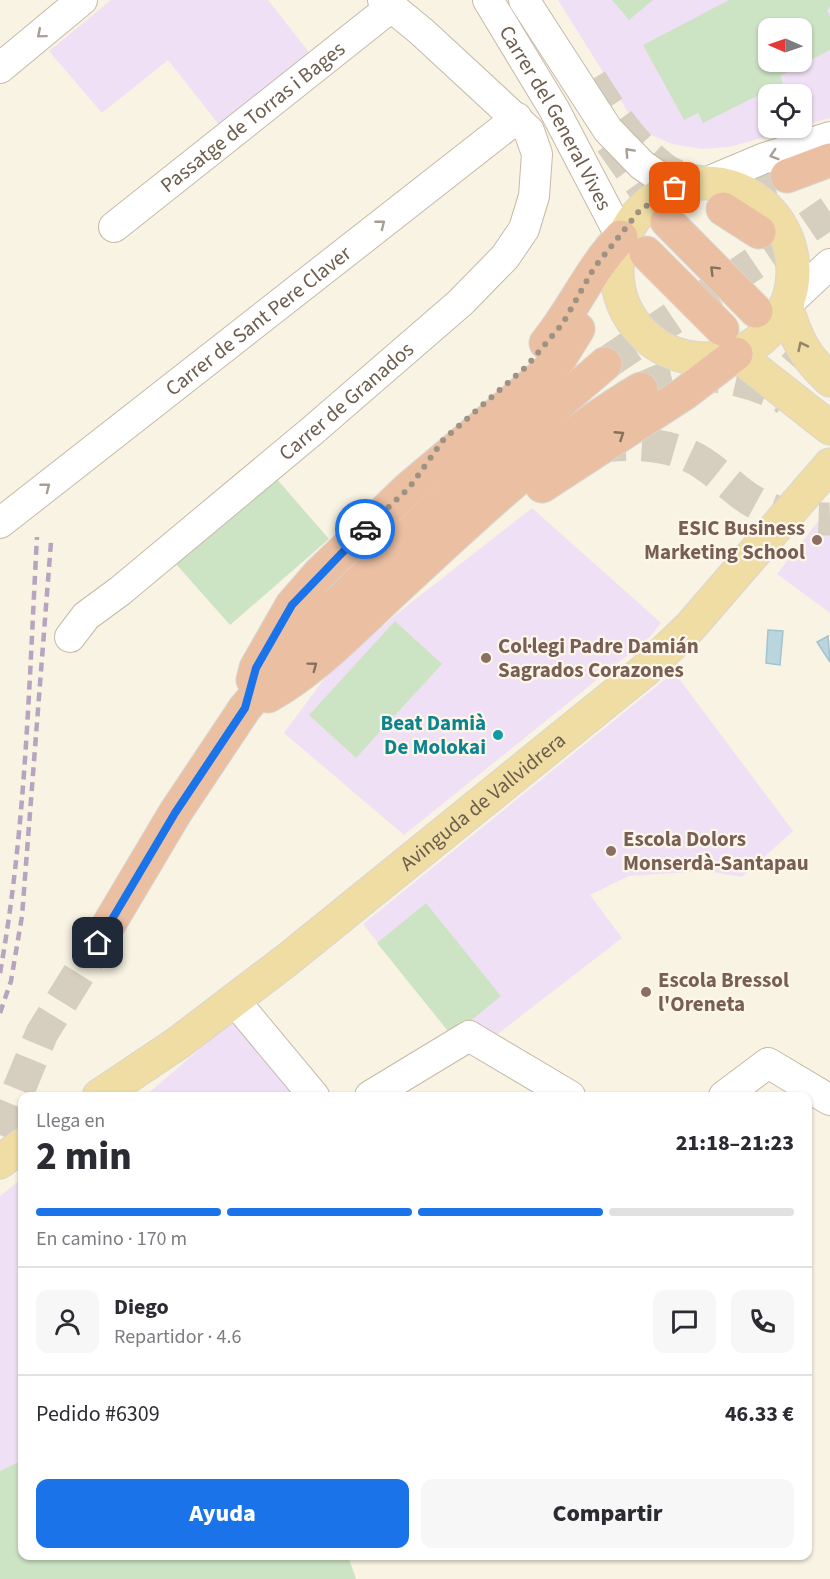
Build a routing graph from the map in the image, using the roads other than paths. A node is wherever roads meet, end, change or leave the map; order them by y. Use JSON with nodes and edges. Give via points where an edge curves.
{"nodes":[{"id":1,"x":82,"y":0,"type":"edge"},
{"id":2,"x":488,"y":0,"type":"edge"},
{"id":3,"x":524,"y":0,"type":"edge"},
{"id":4,"x":387,"y":4,"type":"edge"},
{"id":5,"x":0,"y":68,"type":"edge"},
{"id":6,"x":518,"y":118,"type":"junction"},
{"id":7,"x":830,"y":137,"type":"edge"},
{"id":8,"x":830,"y":160,"type":"edge"},
{"id":9,"x":787,"y":176,"type":"tunnel mouth"},
{"id":10,"x":690,"y":186,"type":"junction"},
{"id":11,"x":723,"y":209,"type":"dead end"},
{"id":12,"x":667,"y":221,"type":"tunnel mouth"},
{"id":13,"x":114,"y":227,"type":"dead end"},
{"id":14,"x":759,"y":232,"type":"dead end"},
{"id":15,"x":633,"y":245,"type":"junction"},
{"id":16,"x":830,"y":264,"type":"edge"},
{"id":17,"x":771,"y":308,"type":"junction"},
{"id":18,"x":578,"y":329,"type":"dead end"},
{"id":19,"x":729,"y":341,"type":"junction"},
{"id":20,"x":605,"y":364,"type":"tunnel mouth"},
{"id":21,"x":830,"y":380,"type":"edge"},
{"id":22,"x":641,"y":388,"type":"tunnel mouth"},
{"id":23,"x":830,"y":428,"type":"edge"},
{"id":24,"x":577,"y":450,"type":"tunnel mouth"},
{"id":25,"x":538,"y":464,"type":"junction"},
{"id":26,"x":830,"y":465,"type":"edge"},
{"id":27,"x":409,"y":488,"type":"junction"},
{"id":28,"x":0,"y":523,"type":"edge"},
{"id":29,"x":367,"y":616,"type":"junction"},
{"id":30,"x":70,"y":637,"type":"dead end"},
{"id":31,"x":245,"y":708,"type":"junction"},
{"id":32,"x":96,"y":946,"type":"tunnel mouth"},
{"id":33,"x":234,"y":1000,"type":"junction"},
{"id":34,"x":105,"y":1092,"type":"edge"},
{"id":35,"x":311,"y":1092,"type":"edge"},
{"id":36,"x":377,"y":1092,"type":"edge"},
{"id":37,"x":563,"y":1092,"type":"edge"},
{"id":38,"x":729,"y":1092,"type":"edge"},
{"id":39,"x":830,"y":1100,"type":"edge"},
{"id":40,"x":18,"y":1147,"type":"edge"},
{"id":41,"x":0,"y":1162,"type":"edge"}],
"edges":[{"from":1,"to":5,"type":"street","one_way":true},
{"from":2,"to":15,"type":"street","name":"Carrer del General Vives"},
{"from":10,"to":3,"type":"street","name":"Carrer del General Vives","one_way":true,"via":[[642,165],[608,130]]},
{"from":4,"to":6,"type":"street","name":"Carrer de Granados"},
{"from":4,"to":13,"type":"street","name":"Passatge de Torras i Bages"},
{"from":28,"to":6,"type":"street","name":"Carrer de Sant Pere Claver","one_way":true},
{"from":6,"to":30,"type":"street","name":"Carrer de Granados","via":[[529,131],[537,154],[534,196],[524,229],[505,257],[460,303],[312,431],[86,616]]},
{"from":7,"to":10,"type":"street","one_way":true},
{"from":8,"to":9,"type":"highway"},
{"from":10,"to":15,"type":"main road","via":[[640,210]]},
{"from":10,"to":17,"type":"main road","via":[[741,190],[774,216],[787,238],[793,264],[790,293]]},
{"from":11,"to":14,"type":"highway"},
{"from":17,"to":12,"type":"highway","one_way":true},
{"from":15,"to":19,"type":"highway"},
{"from":15,"to":19,"type":"main road","via":[[617,264],[618,282],[627,310],[643,334],[659,346],[689,358],[712,358]]},
{"from":15,"to":27,"type":"highway","via":[[594,268],[563,323],[527,366],[444,439]]},
{"from":16,"to":17,"type":"street"},
{"from":17,"to":19,"type":"main road","via":[[780,318],[766,335]]},
{"from":21,"to":17,"type":"main road","one_way":true,"via":[[809,360],[793,328]]},
{"from":18,"to":27,"type":"highway","via":[[560,358],[543,375]]},
{"from":19,"to":23,"type":"main road"},
{"from":29,"to":19,"type":"highway","one_way":true,"via":[[475,540],[535,490],[685,393]]},
{"from":20,"to":31,"type":"highway","via":[[432,512],[317,623]]},
{"from":22,"to":25,"type":"highway","via":[[606,409]]},
{"from":24,"to":25,"type":"highway"},
{"from":25,"to":29,"type":"highway"},
{"from":26,"to":33,"type":"main road","name":"Avinguda de Vallvidrera","via":[[660,657]]},
{"from":27,"to":31,"type":"highway","via":[[292,605],[256,668]]},
{"from":31,"to":29,"type":"highway","one_way":true,"via":[[287,686]]},
{"from":31,"to":32,"type":"highway","via":[[175,813]]},
{"from":33,"to":34,"type":"main road","name":"Avinguda de Vallvidrera"},
{"from":33,"to":35,"type":"street"},
{"from":36,"to":37,"type":"street","via":[[470,1036]]},
{"from":38,"to":39,"type":"street","via":[[768,1063]]},
{"from":40,"to":41,"type":"main road"}]}
